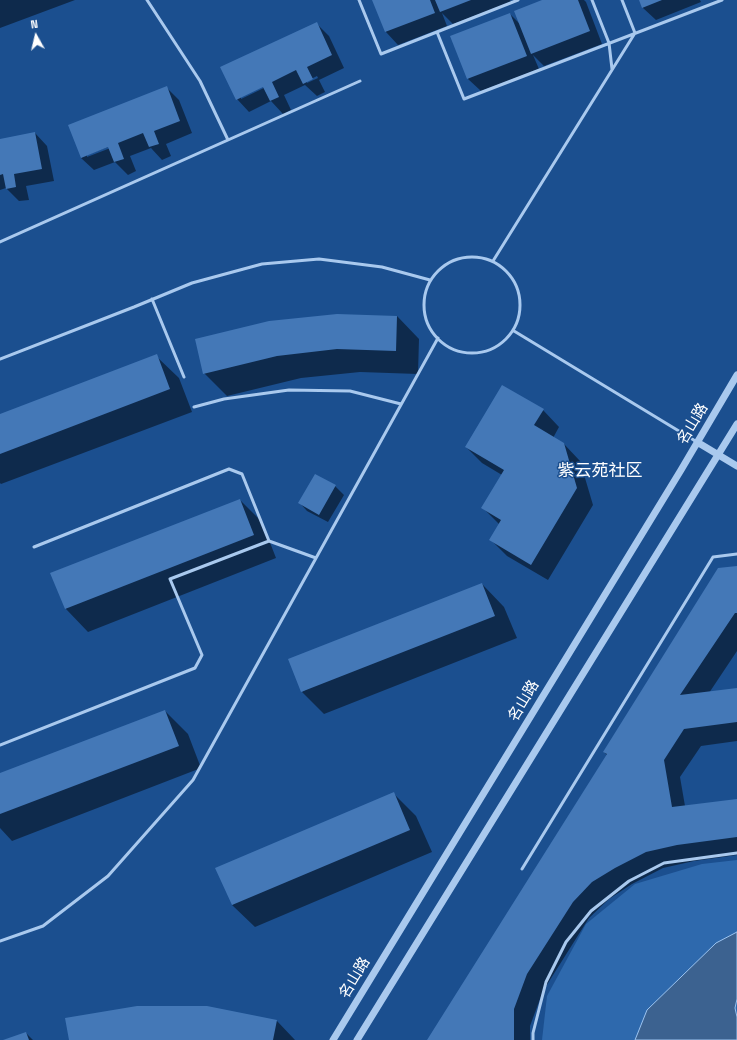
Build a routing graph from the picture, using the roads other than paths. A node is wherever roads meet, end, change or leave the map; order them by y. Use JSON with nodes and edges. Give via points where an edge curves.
{"nodes":[{"id":1,"x":147,"y":0,"type":"edge"},
{"id":2,"x":359,"y":0,"type":"edge"},
{"id":3,"x":518,"y":0,"type":"edge"},
{"id":4,"x":592,"y":0,"type":"edge"},
{"id":5,"x":622,"y":0,"type":"edge"},
{"id":6,"x":722,"y":0,"type":"edge"},
{"id":7,"x":437,"y":32,"type":"junction"},
{"id":8,"x":635,"y":33,"type":"junction"},
{"id":9,"x":609,"y":43,"type":"junction"},
{"id":10,"x":612,"y":70,"type":"junction"},
{"id":11,"x":360,"y":81,"type":"dead end"},
{"id":12,"x":228,"y":140,"type":"junction"},
{"id":13,"x":0,"y":242,"type":"edge"},
{"id":14,"x":493,"y":261,"type":"junction"},
{"id":15,"x":430,"y":280,"type":"junction"},
{"id":16,"x":152,"y":299,"type":"junction"},
{"id":17,"x":514,"y":331,"type":"junction"},
{"id":18,"x":438,"y":338,"type":"junction"},
{"id":19,"x":0,"y":359,"type":"edge"},
{"id":20,"x":737,"y":375,"type":"edge"},
{"id":21,"x":184,"y":376,"type":"dead end"},
{"id":22,"x":401,"y":404,"type":"junction"},
{"id":23,"x":194,"y":407,"type":"dead end"},
{"id":24,"x":737,"y":424,"type":"edge"},
{"id":25,"x":697,"y":442,"type":"junction"},
{"id":26,"x":719,"y":455,"type":"junction"},
{"id":27,"x":737,"y":466,"type":"edge"},
{"id":28,"x":269,"y":541,"type":"junction"},
{"id":29,"x":34,"y":547,"type":"dead end"},
{"id":30,"x":737,"y":554,"type":"edge"},
{"id":31,"x":316,"y":558,"type":"junction"},
{"id":32,"x":0,"y":746,"type":"edge"},
{"id":33,"x":737,"y":853,"type":"edge"},
{"id":34,"x":522,"y":869,"type":"dead end"},
{"id":35,"x":0,"y":941,"type":"edge"},
{"id":36,"x":333,"y":1040,"type":"edge"},
{"id":37,"x":357,"y":1040,"type":"edge"},
{"id":38,"x":532,"y":1040,"type":"edge"}],
"edges":[{"from":1,"to":12,"type":"lane","via":[[200,82]]},
{"from":2,"to":7,"type":"lane","via":[[381,54]]},
{"from":3,"to":7,"type":"lane"},
{"from":4,"to":9,"type":"lane"},
{"from":5,"to":8,"type":"lane"},
{"from":6,"to":8,"type":"lane"},
{"from":7,"to":9,"type":"lane","via":[[464,99]]},
{"from":8,"to":9,"type":"lane"},
{"from":8,"to":10,"type":"lane"},
{"from":9,"to":10,"type":"lane"},
{"from":10,"to":14,"type":"lane"},
{"from":11,"to":12,"type":"lane"},
{"from":12,"to":13,"type":"lane"},
{"from":14,"to":15,"type":"lane","via":[[473,256],[456,259],[442,267]]},
{"from":14,"to":17,"type":"lane","via":[[509,273],[519,291],[521,312]]},
{"from":15,"to":16,"type":"lane","via":[[382,267],[319,259],[262,264],[192,283]]},
{"from":15,"to":18,"type":"lane","via":[[424,296],[424,313],[430,331]]},
{"from":16,"to":19,"type":"lane"},
{"from":16,"to":21,"type":"lane"},
{"from":17,"to":18,"type":"lane","via":[[500,345],[482,353],[462,353],[444,345]]},
{"from":17,"to":25,"type":"lane"},
{"from":18,"to":22,"type":"lane"},
{"from":20,"to":25,"type":"street","name":"名山路"},
{"from":22,"to":23,"type":"lane","via":[[350,391],[289,390],[224,399]]},
{"from":22,"to":31,"type":"lane"},
{"from":24,"to":26,"type":"street"},
{"from":25,"to":26,"type":"street"},
{"from":25,"to":36,"type":"street","name":"名山路"},
{"from":26,"to":27,"type":"street"},
{"from":26,"to":37,"type":"street"},
{"from":28,"to":29,"type":"lane","via":[[242,474],[229,469]]},
{"from":28,"to":31,"type":"lane"},
{"from":28,"to":32,"type":"lane","via":[[170,580],[202,655],[195,668]]},
{"from":30,"to":34,"type":"lane","via":[[713,557]]},
{"from":31,"to":35,"type":"lane","via":[[193,780],[108,876],[42,926]]},
{"from":33,"to":38,"type":"lane","via":[[664,863],[629,881],[591,910],[566,942],[546,982]]}]}
